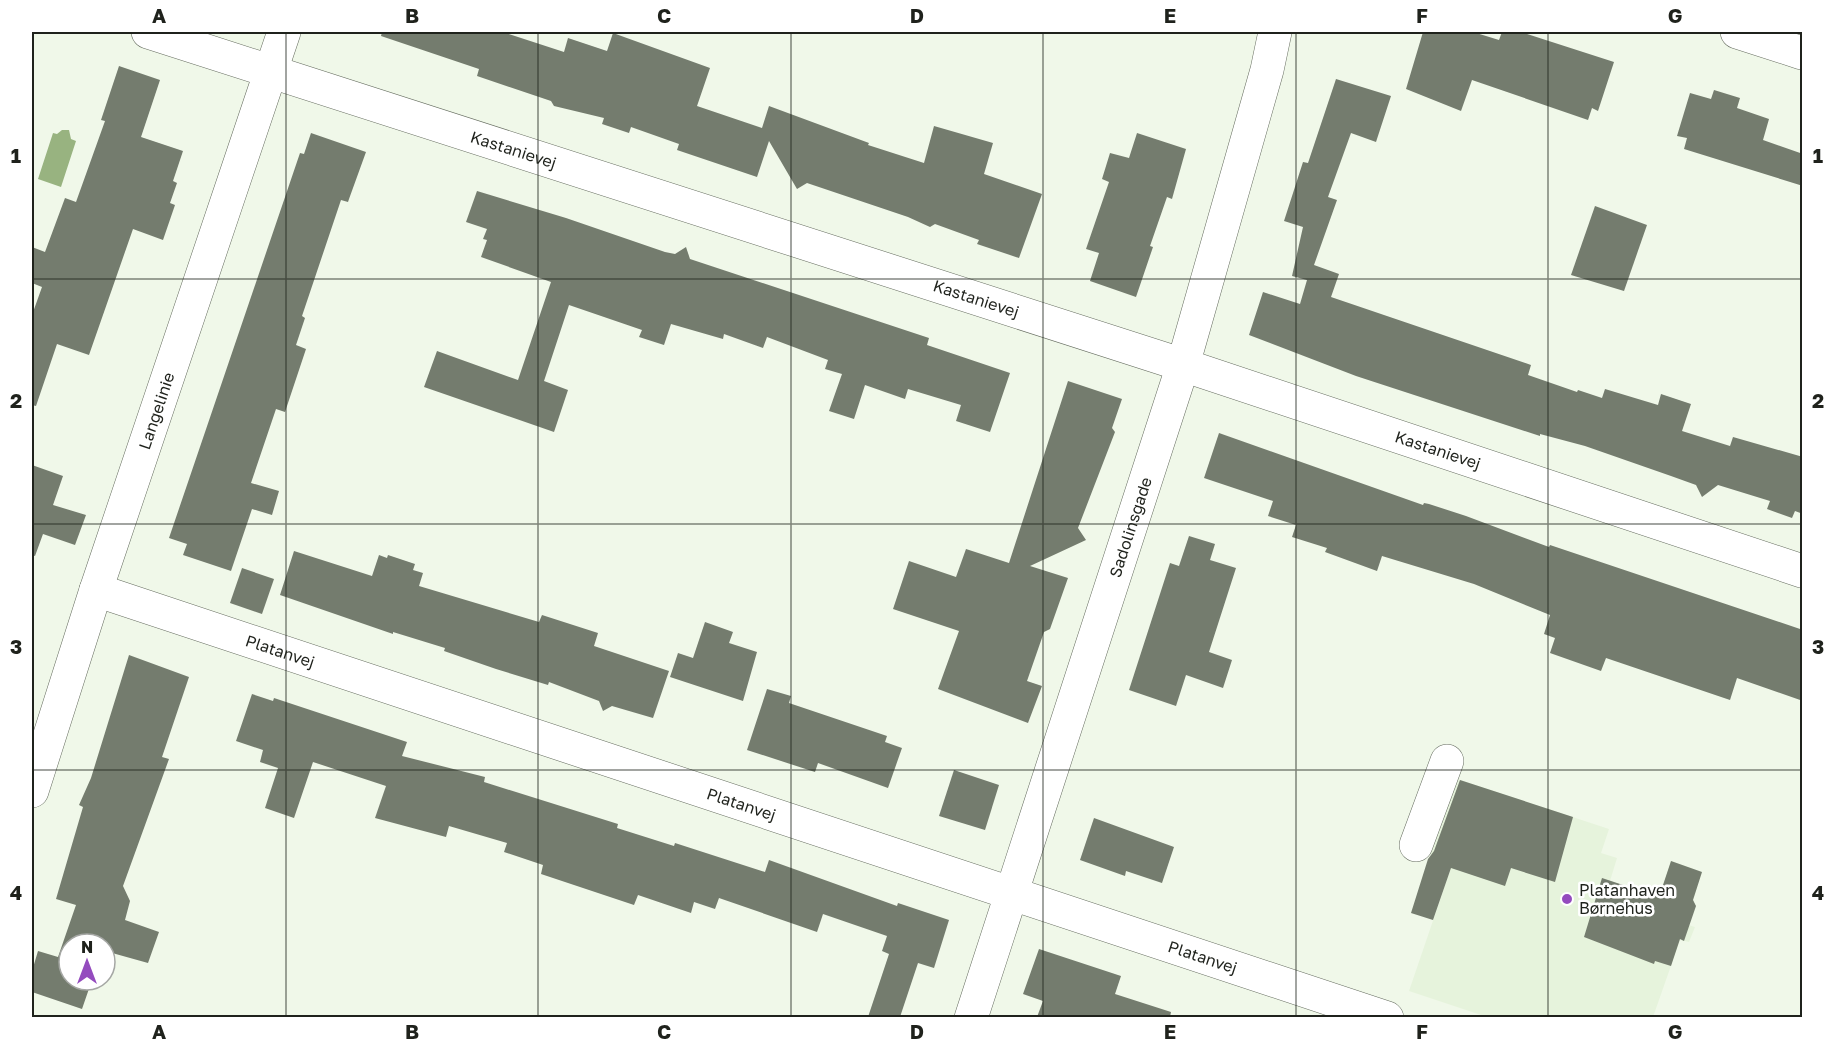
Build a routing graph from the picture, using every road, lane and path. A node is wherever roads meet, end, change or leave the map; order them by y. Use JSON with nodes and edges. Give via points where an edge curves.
{"nodes":[{"id":1,"x":148,"y":32,"type":"edge"},
{"id":2,"x":284,"y":32,"type":"edge"},
{"id":3,"x":1275,"y":32,"type":"edge"},
{"id":4,"x":1737,"y":32,"type":"edge"},
{"id":5,"x":1803,"y":53,"type":"edge"},
{"id":6,"x":271,"y":71,"type":"junction"},
{"id":7,"x":1183,"y":365,"type":"junction"},
{"id":8,"x":1803,"y":571,"type":"edge"},
{"id":9,"x":96,"y":590,"type":"junction"},
{"id":10,"x":1447,"y":761,"type":"dead end"},
{"id":11,"x":32,"y":791,"type":"edge"},
{"id":12,"x":1416,"y":845,"type":"dead end"},
{"id":13,"x":1012,"y":894,"type":"junction"},
{"id":14,"x":971,"y":1017,"type":"edge"},
{"id":15,"x":1387,"y":1017,"type":"edge"}],
"edges":[{"from":1,"to":6,"type":"street","name":"Kastanievej"},
{"from":2,"to":6,"type":"street","name":"Langelinie"},
{"from":3,"to":7,"type":"street","name":"Sadolinsgade"},
{"from":4,"to":5,"type":"street"},
{"from":6,"to":7,"type":"street","name":"Kastanievej"},
{"from":6,"to":9,"type":"street","name":"Langelinie"},
{"from":7,"to":8,"type":"street","name":"Kastanievej"},
{"from":7,"to":13,"type":"street","name":"Sadolinsgade"},
{"from":9,"to":11,"type":"street","name":"Langelinie"},
{"from":9,"to":13,"type":"street","name":"Platanvej"},
{"from":10,"to":12,"type":"street"},
{"from":13,"to":14,"type":"street","name":"Sadolinsgade"},
{"from":13,"to":15,"type":"street","name":"Platanvej"}]}
